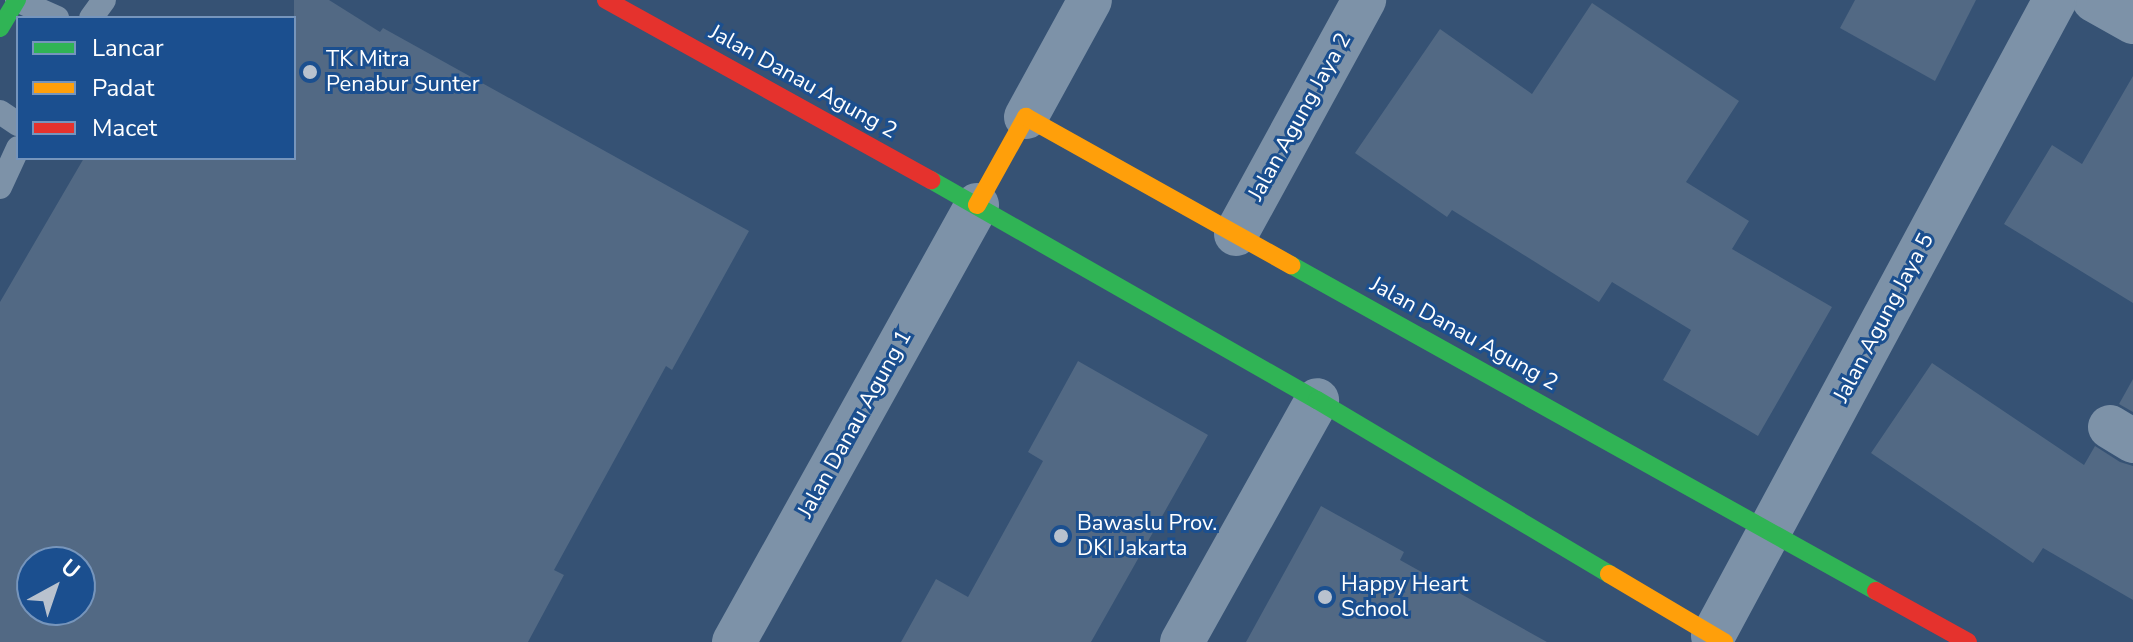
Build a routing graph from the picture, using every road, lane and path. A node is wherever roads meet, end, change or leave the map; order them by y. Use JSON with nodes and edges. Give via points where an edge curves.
{"nodes":[{"id":1,"x":17,"y":0,"type":"edge"},
{"id":2,"x":606,"y":0,"type":"edge"},
{"id":3,"x":1090,"y":0,"type":"edge"},
{"id":4,"x":1364,"y":0,"type":"edge"},
{"id":5,"x":2055,"y":0,"type":"edge"},
{"id":6,"x":2094,"y":0,"type":"edge"},
{"id":7,"x":53,"y":16,"type":"edge"},
{"id":8,"x":2133,"y":22,"type":"edge"},
{"id":9,"x":0,"y":28,"type":"edge"},
{"id":10,"x":1026,"y":117,"type":"junction"},
{"id":11,"x":16,"y":152,"type":"edge"},
{"id":12,"x":0,"y":187,"type":"edge"},
{"id":13,"x":977,"y":205,"type":"junction"},
{"id":14,"x":1236,"y":234,"type":"junction"},
{"id":15,"x":1317,"y":400,"type":"junction"},
{"id":16,"x":1770,"y":532,"type":"junction"},
{"id":17,"x":1719,"y":639,"type":"edge"},
{"id":18,"x":734,"y":642,"type":"edge"},
{"id":19,"x":1182,"y":642,"type":"edge"},
{"id":20,"x":1968,"y":642,"type":"edge"}],
"edges":[{"from":1,"to":7,"type":"lane"},
{"from":1,"to":9,"type":"street"},
{"from":2,"to":13,"type":"street","name":"Jalan Danau Agung 2"},
{"from":3,"to":10,"type":"street"},
{"from":4,"to":14,"type":"street","name":"Jalan Agung Jaya 2"},
{"from":5,"to":16,"type":"street","name":"Jalan Agung Jaya 5"},
{"from":6,"to":8,"type":"street"},
{"from":10,"to":13,"type":"street"},
{"from":10,"to":14,"type":"street","name":"Jalan Danau Agung 2"},
{"from":11,"to":12,"type":"lane"},
{"from":13,"to":15,"type":"street","name":"Jalan Danau Agung 2"},
{"from":13,"to":18,"type":"street","name":"Jalan Danau Agung 1"},
{"from":14,"to":16,"type":"street","name":"Jalan Danau Agung 2"},
{"from":15,"to":17,"type":"street","name":"Jalan Danau Agung 2"},
{"from":15,"to":19,"type":"street"},
{"from":16,"to":17,"type":"street","name":"Jalan Agung Jaya 5"},
{"from":16,"to":20,"type":"street","name":"Jalan Danau Agung 2"}]}
